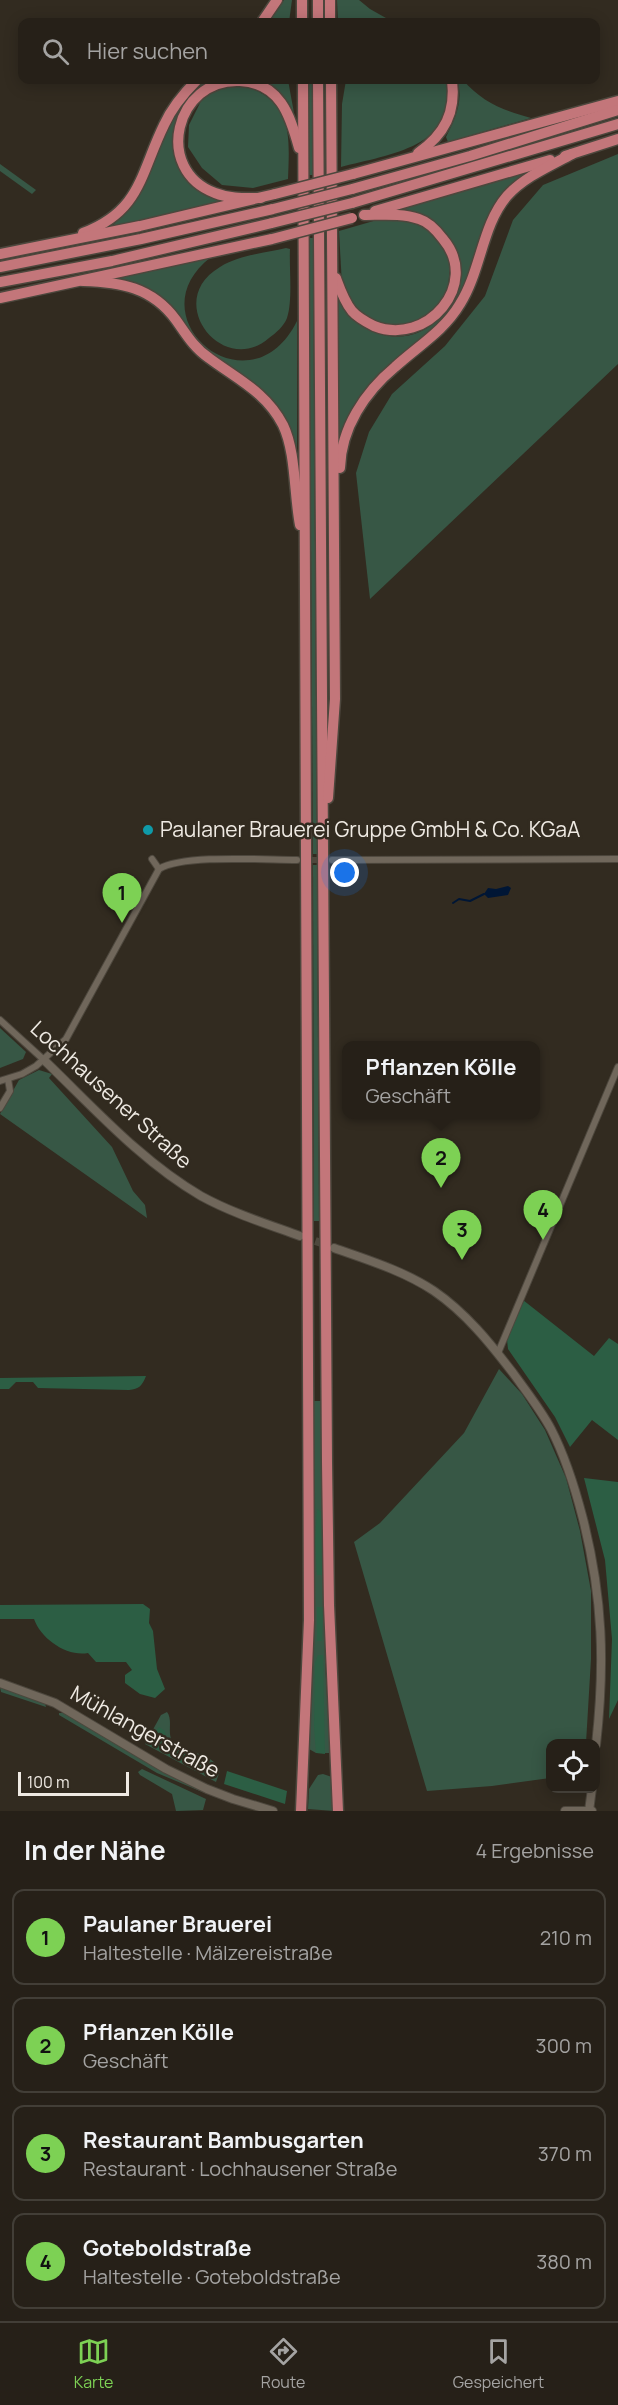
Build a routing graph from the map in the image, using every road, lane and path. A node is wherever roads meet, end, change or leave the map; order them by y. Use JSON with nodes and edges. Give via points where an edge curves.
{"nodes":[{"id":1,"x":277,"y":0,"type":"edge"},
{"id":2,"x":302,"y":0,"type":"edge"},
{"id":3,"x":318,"y":0,"type":"edge"},
{"id":4,"x":330,"y":0,"type":"edge"},
{"id":5,"x":265,"y":18,"type":"edge"},
{"id":6,"x":302,"y":18,"type":"edge"},
{"id":7,"x":318,"y":18,"type":"edge"},
{"id":8,"x":330,"y":18,"type":"edge"},
{"id":9,"x":194,"y":84,"type":"edge"},
{"id":10,"x":213,"y":84,"type":"edge"},
{"id":11,"x":256,"y":84,"type":"edge"},
{"id":12,"x":303,"y":84,"type":"edge"},
{"id":13,"x":318,"y":84,"type":"edge"},
{"id":14,"x":331,"y":84,"type":"edge"},
{"id":15,"x":338,"y":84,"type":"edge"},
{"id":16,"x":453,"y":84,"type":"edge"},
{"id":17,"x":618,"y":101,"type":"edge"},
{"id":18,"x":331,"y":107,"type":"junction"},
{"id":19,"x":618,"y":110,"type":"edge"},
{"id":20,"x":618,"y":124,"type":"edge"},
{"id":21,"x":618,"y":139,"type":"edge"},
{"id":22,"x":572,"y":154,"type":"junction"},
{"id":23,"x":410,"y":159,"type":"junction"},
{"id":24,"x":303,"y":166,"type":"junction"},
{"id":25,"x":261,"y":198,"type":"junction"},
{"id":26,"x":364,"y":215,"type":"junction"},
{"id":27,"x":40,"y":247,"type":"junction"},
{"id":28,"x":0,"y":254,"type":"edge"},
{"id":29,"x":0,"y":267,"type":"edge"},
{"id":30,"x":332,"y":270,"type":"junction"},
{"id":31,"x":83,"y":281,"type":"junction"},
{"id":32,"x":0,"y":282,"type":"edge"},
{"id":33,"x":0,"y":298,"type":"edge"},
{"id":34,"x":333,"y":490,"type":"junction"},
{"id":35,"x":305,"y":548,"type":"junction"},
{"id":36,"x":322,"y":815,"type":"junction"},
{"id":37,"x":152,"y":859,"type":"dead end"},
{"id":38,"x":618,"y":859,"type":"edge"},
{"id":39,"x":297,"y":860,"type":"tunnel mouth"},
{"id":40,"x":332,"y":860,"type":"tunnel mouth"},
{"id":41,"x":159,"y":869,"type":"junction"},
{"id":42,"x":0,"y":1020,"type":"edge"},
{"id":43,"x":44,"y":1060,"type":"junction"},
{"id":44,"x":618,"y":1066,"type":"edge"},
{"id":45,"x":8,"y":1079,"type":"junction"},
{"id":46,"x":0,"y":1081,"type":"edge"},
{"id":47,"x":0,"y":1108,"type":"edge"},
{"id":48,"x":300,"y":1236,"type":"tunnel mouth"},
{"id":49,"x":334,"y":1248,"type":"tunnel mouth"},
{"id":50,"x":498,"y":1353,"type":"junction"},
{"id":51,"x":0,"y":1683,"type":"edge"},
{"id":52,"x":596,"y":1739,"type":"edge"},
{"id":53,"x":302,"y":1788,"type":"junction"},
{"id":54,"x":592,"y":1793,"type":"edge"},
{"id":55,"x":270,"y":1810,"type":"edge"},
{"id":56,"x":295,"y":1811,"type":"edge"},
{"id":57,"x":301,"y":1811,"type":"edge"},
{"id":58,"x":338,"y":1811,"type":"edge"},
{"id":59,"x":565,"y":1811,"type":"edge"},
{"id":60,"x":590,"y":1811,"type":"edge"}],
"edges":[{"from":1,"to":5,"type":"highway"},
{"from":2,"to":6,"type":"highway"},
{"from":3,"to":7,"type":"highway"},
{"from":4,"to":8,"type":"highway"},
{"from":9,"to":27,"type":"highway","via":[[164,124],[132,199],[116,216],[98,227]]},
{"from":10,"to":25,"type":"highway","via":[[185,111],[178,142],[180,156],[188,172],[214,193],[232,198]]},
{"from":11,"to":24,"type":"highway","via":[[281,101],[290,116]]},
{"from":12,"to":24,"type":"highway"},
{"from":13,"to":36,"type":"highway"},
{"from":14,"to":18,"type":"highway"},
{"from":15,"to":18,"type":"highway"},
{"from":16,"to":23,"type":"highway","via":[[451,115],[442,133]]},
{"from":17,"to":23,"type":"highway"},
{"from":18,"to":30,"type":"highway"},
{"from":19,"to":29,"type":"highway","bridge":true,"via":[[352,189],[131,242]]},
{"from":20,"to":32,"type":"highway","bridge":true,"via":[[352,203],[112,261]]},
{"from":21,"to":22,"type":"highway"},
{"from":22,"to":26,"type":"highway"},
{"from":22,"to":34,"type":"highway","via":[[523,181],[507,196],[490,226],[472,283],[459,306],[444,326],[372,389],[355,414],[344,439],[339,483]]},
{"from":23,"to":25,"type":"highway","bridge":true},
{"from":24,"to":35,"type":"highway"},
{"from":25,"to":27,"type":"highway"},
{"from":26,"to":30,"type":"highway","via":[[402,215],[436,229],[454,261],[449,298],[439,313],[424,324],[406,331],[385,330],[364,322],[353,312]]},
{"from":26,"to":31,"type":"highway","bridge":true},
{"from":27,"to":28,"type":"highway"},
{"from":30,"to":34,"type":"highway"},
{"from":31,"to":33,"type":"highway"},
{"from":31,"to":35,"type":"highway","via":[[129,285],[151,296],[176,319],[194,346],[245,381],[273,408],[290,448]]},
{"from":34,"to":36,"type":"highway","via":[[335,699],[328,803]]},
{"from":35,"to":53,"type":"highway","via":[[309,1620]]},
{"from":36,"to":58,"type":"highway","via":[[328,1581]]},
{"from":37,"to":41,"type":"street"},
{"from":38,"to":40,"type":"street"},
{"from":39,"to":41,"type":"street","via":[[188,860]]},
{"from":41,"to":43,"type":"street","via":[[71,1032]]},
{"from":42,"to":43,"type":"street","name":"Lochhausener Straße"},
{"from":43,"to":45,"type":"street"},
{"from":43,"to":48,"type":"street","name":"Lochhausener Straße","via":[[177,1181],[234,1212]]},
{"from":44,"to":50,"type":"street"},
{"from":45,"to":46,"type":"street"},
{"from":45,"to":47,"type":"street","via":[[10,1091]]},
{"from":49,"to":50,"type":"street","via":[[427,1286],[458,1309]]},
{"from":50,"to":52,"type":"street","via":[[550,1428],[572,1476],[590,1544],[600,1608],[602,1661]]},
{"from":51,"to":55,"type":"main road","name":"Mühlangerstraße","via":[[55,1703],[207,1789]]},
{"from":53,"to":56,"type":"highway"},
{"from":53,"to":57,"type":"highway"},
{"from":54,"to":60,"type":"street"},
{"from":59,"to":60,"type":"main road"}]}
